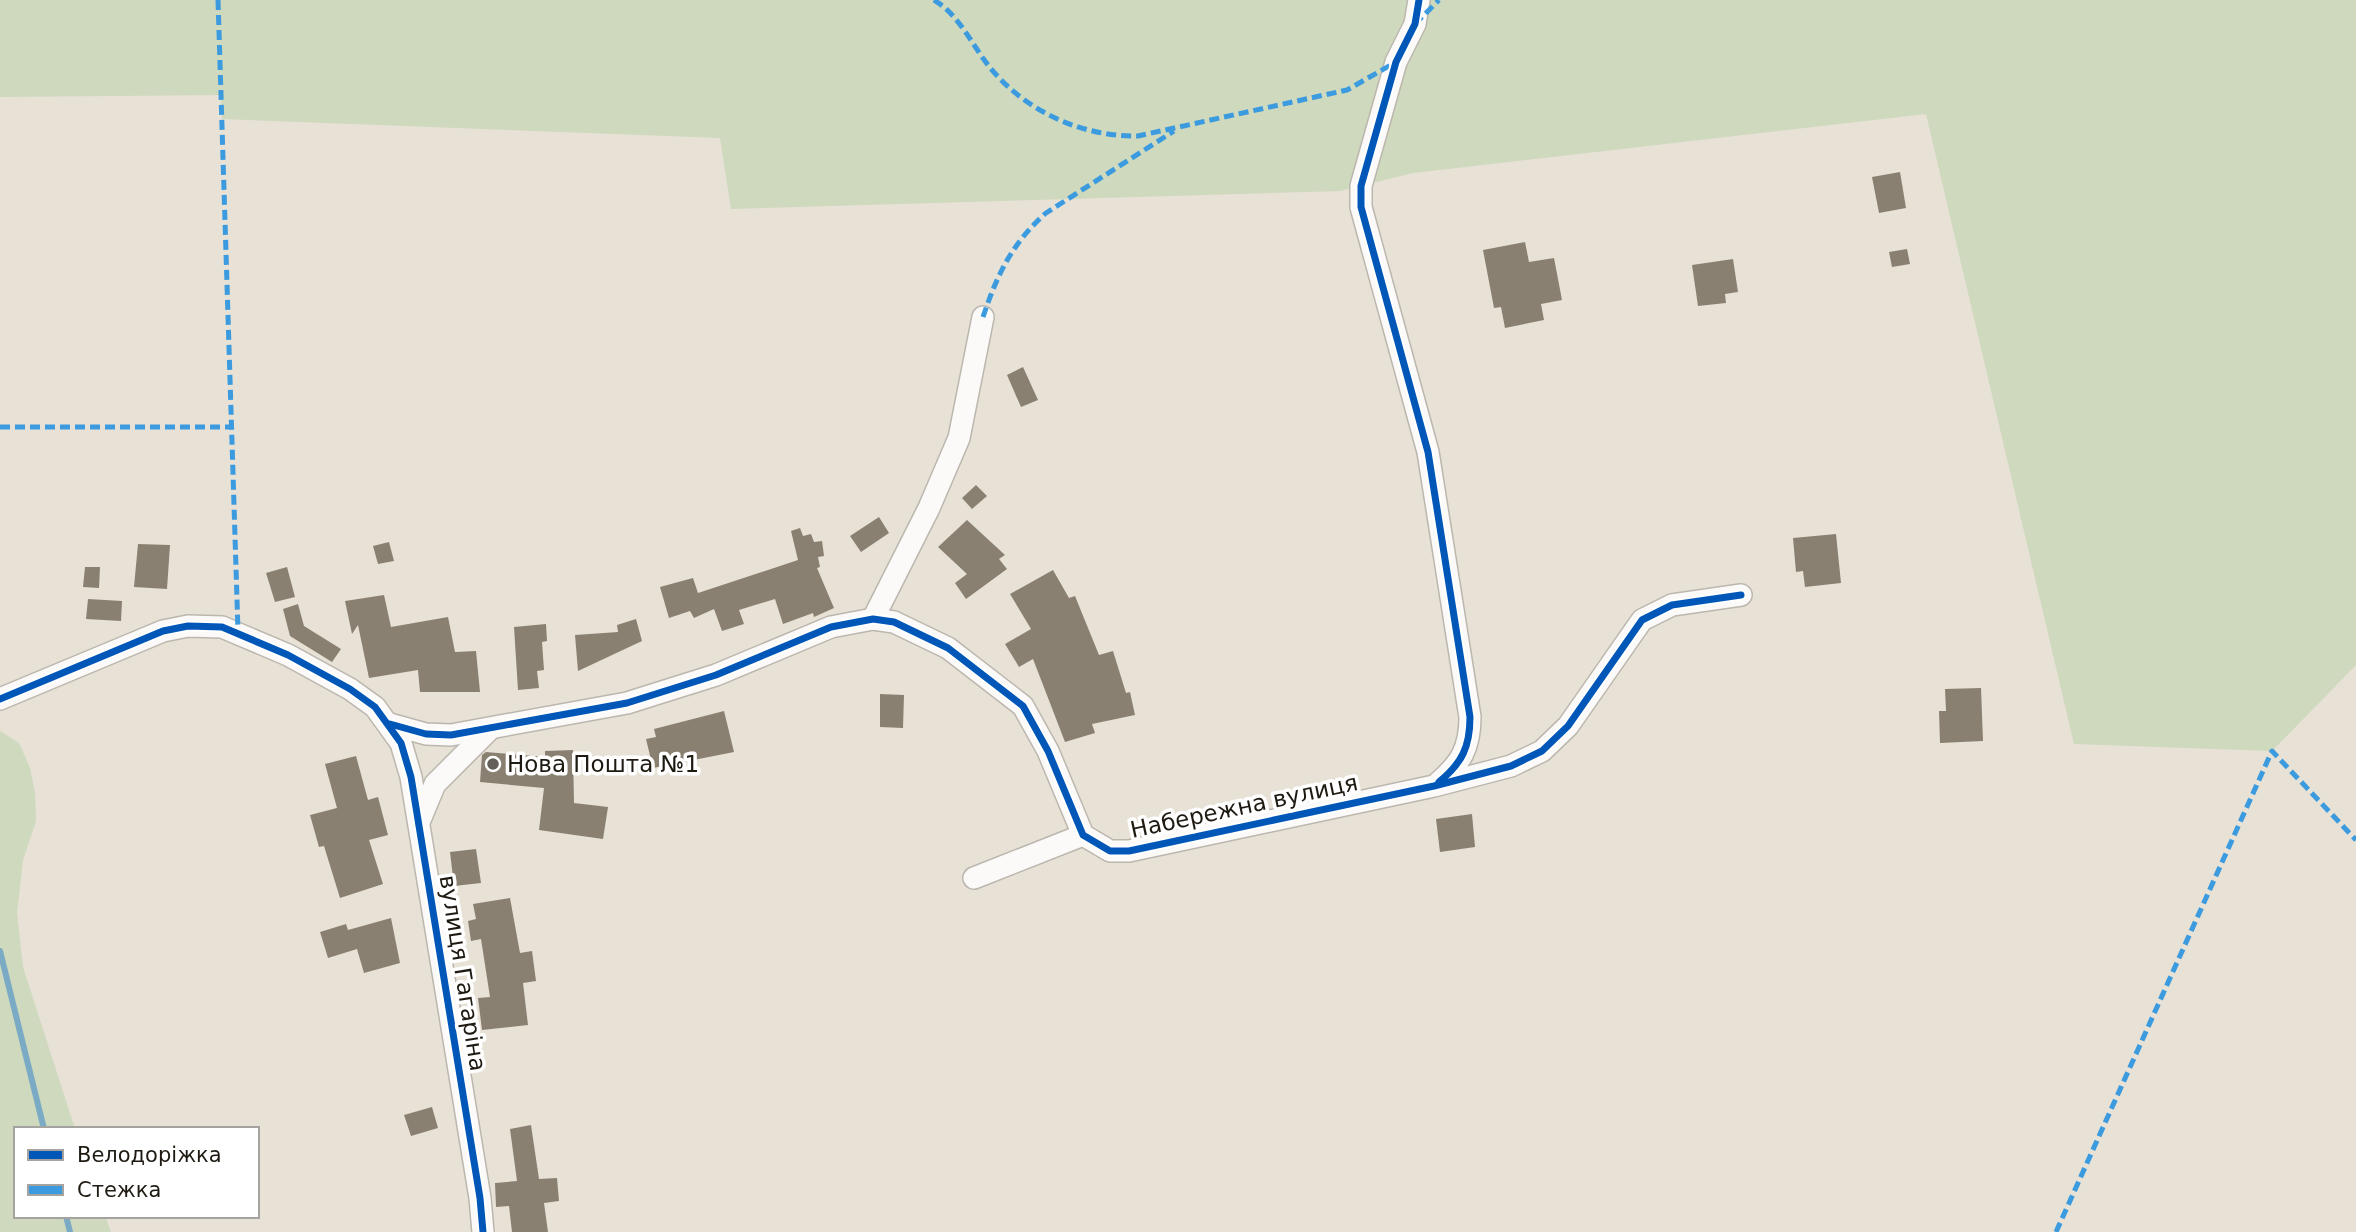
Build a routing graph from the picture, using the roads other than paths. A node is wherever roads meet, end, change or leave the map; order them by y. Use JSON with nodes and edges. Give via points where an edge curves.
{"nodes":[{"id":1,"x":1419,"y":0,"type":"edge"},
{"id":2,"x":983,"y":317,"type":"dead end"},
{"id":3,"x":1741,"y":595,"type":"dead end"},
{"id":4,"x":873,"y":619,"type":"junction"},
{"id":5,"x":0,"y":699,"type":"edge"},
{"id":6,"x":390,"y":724,"type":"junction"},
{"id":7,"x":488,"y":730,"type":"junction"},
{"id":8,"x":1434,"y":786,"type":"junction"},
{"id":9,"x":419,"y":822,"type":"junction"},
{"id":10,"x":1083,"y":835,"type":"junction"},
{"id":11,"x":974,"y":878,"type":"dead end"},
{"id":12,"x":482,"y":1232,"type":"edge"}],
"edges":[{"from":1,"to":8,"type":"street","via":[[1415,24],[1396,62],[1361,186],[1361,206],[1428,452],[1471,717],[1466,751],[1456,768]]},
{"from":2,"to":4,"type":"street","via":[[959,438]]},
{"from":3,"to":8,"type":"street","name":"Набережна вулиця","via":[[1672,605],[1642,620],[1549,746],[1519,764]]},
{"from":4,"to":7,"type":"street","via":[[831,627],[747,663],[651,696]]},
{"from":4,"to":10,"type":"street","via":[[894,622],[931,638],[1023,706],[1048,751]]},
{"from":5,"to":6,"type":"street","via":[[163,631],[205,625],[238,631],[288,655],[357,693]]},
{"from":6,"to":7,"type":"street","via":[[438,735]]},
{"from":6,"to":9,"type":"street","name":"вулиця Гагаріна","via":[[407,758]]},
{"from":7,"to":9,"type":"street","via":[[436,784]]},
{"from":8,"to":10,"type":"street","name":"Набережна вулиця","via":[[1129,851],[1110,850]]},
{"from":9,"to":12,"type":"street","name":"вулиця Гагаріна"},
{"from":10,"to":11,"type":"street"}]}
